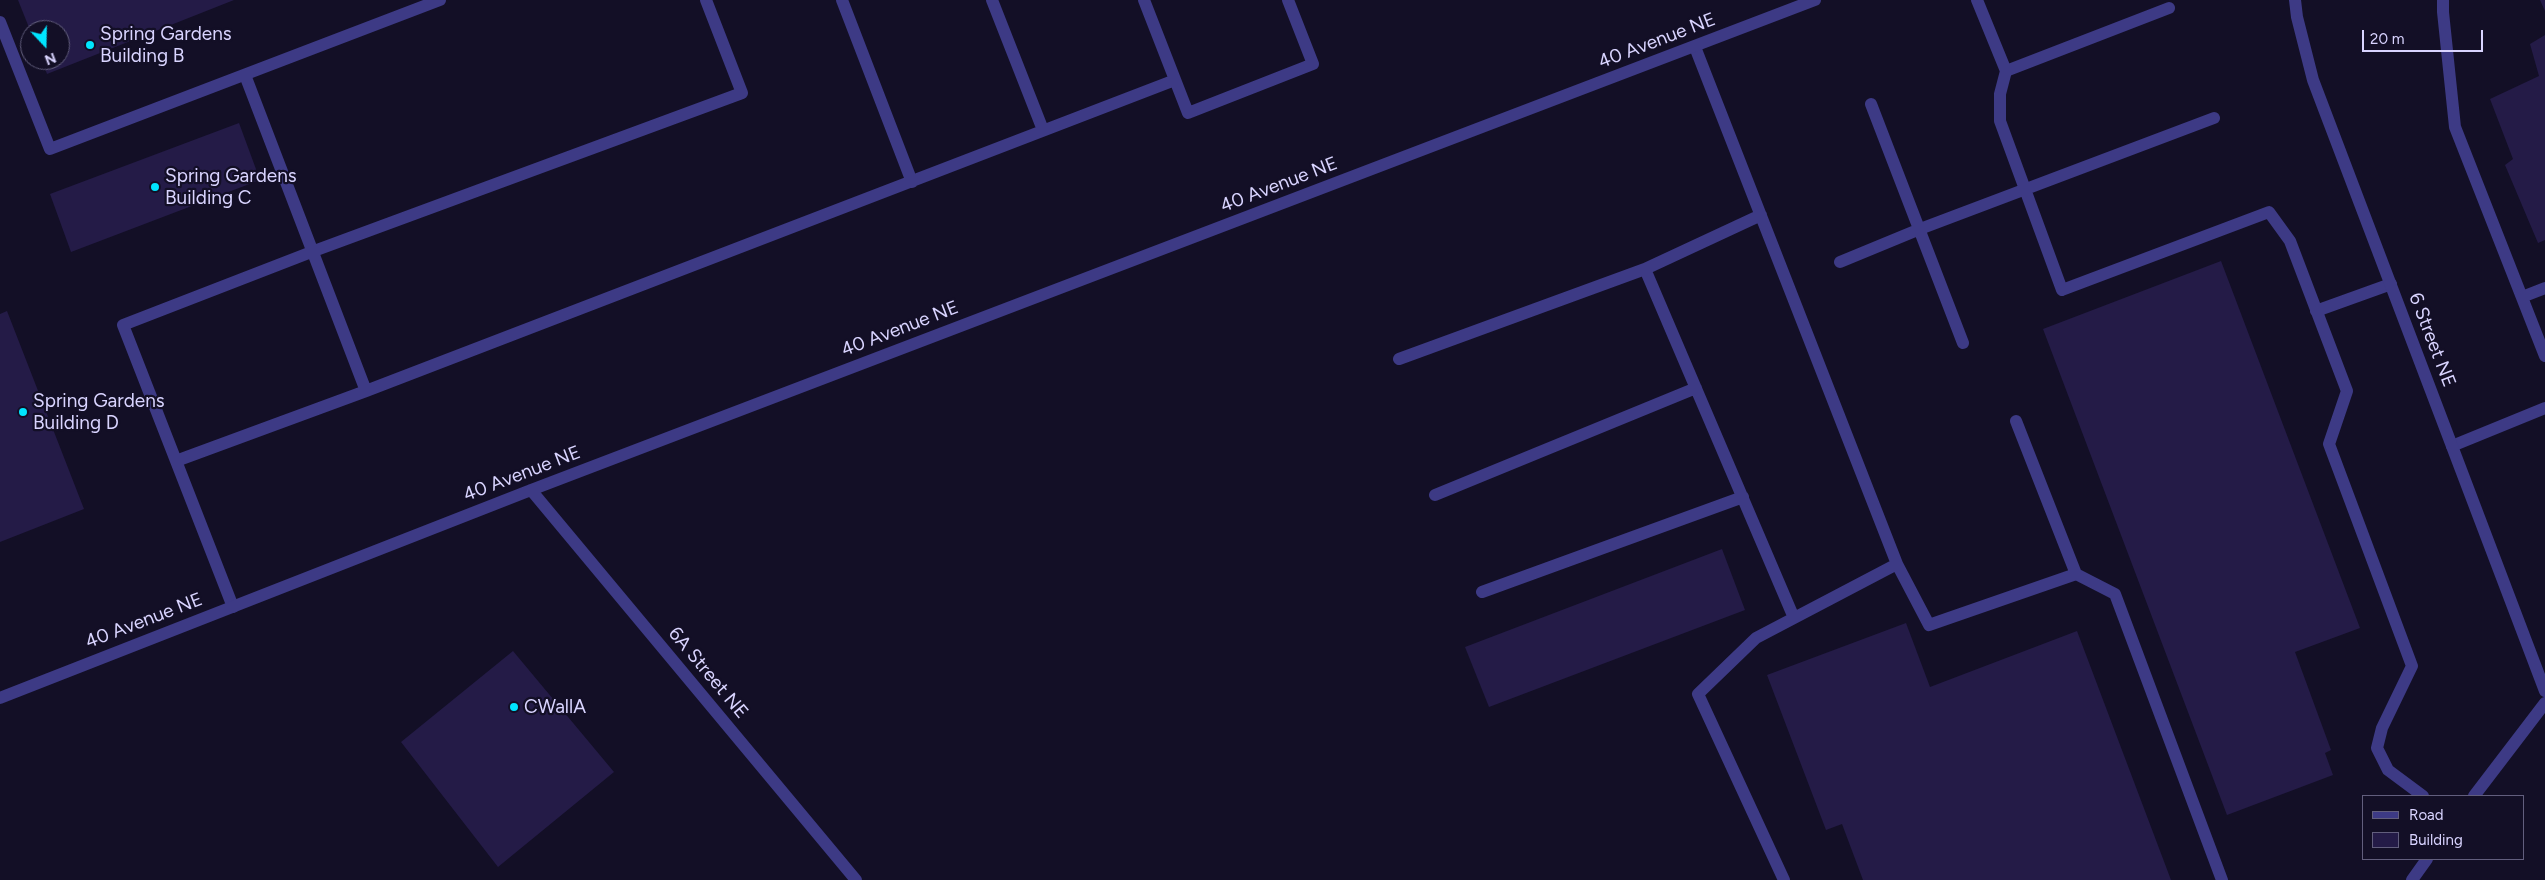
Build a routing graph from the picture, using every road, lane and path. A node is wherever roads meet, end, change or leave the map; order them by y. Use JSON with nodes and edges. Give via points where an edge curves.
{"nodes":[{"id":1,"x":440,"y":0,"type":"edge"},
{"id":2,"x":706,"y":0,"type":"edge"},
{"id":3,"x":842,"y":0,"type":"edge"},
{"id":4,"x":992,"y":0,"type":"edge"},
{"id":5,"x":1144,"y":0,"type":"edge"},
{"id":6,"x":1288,"y":0,"type":"edge"},
{"id":7,"x":1816,"y":0,"type":"edge"},
{"id":8,"x":1977,"y":0,"type":"edge"},
{"id":9,"x":2295,"y":0,"type":"edge"},
{"id":10,"x":2443,"y":0,"type":"edge"},
{"id":11,"x":2170,"y":8,"type":"dead end"},
{"id":12,"x":0,"y":22,"type":"edge"},
{"id":13,"x":1695,"y":47,"type":"junction"},
{"id":14,"x":2006,"y":71,"type":"junction"},
{"id":15,"x":245,"y":75,"type":"junction"},
{"id":16,"x":1175,"y":80,"type":"junction"},
{"id":17,"x":1871,"y":104,"type":"dead end"},
{"id":18,"x":2214,"y":118,"type":"dead end"},
{"id":19,"x":1043,"y":130,"type":"junction"},
{"id":20,"x":912,"y":182,"type":"junction"},
{"id":21,"x":2025,"y":189,"type":"junction"},
{"id":22,"x":1760,"y":216,"type":"junction"},
{"id":23,"x":1920,"y":229,"type":"junction"},
{"id":24,"x":314,"y":251,"type":"junction"},
{"id":25,"x":1840,"y":262,"type":"dead end"},
{"id":26,"x":1645,"y":269,"type":"junction"},
{"id":27,"x":2391,"y":284,"type":"junction"},
{"id":28,"x":2545,"y":288,"type":"edge"},
{"id":29,"x":2522,"y":297,"type":"junction"},
{"id":30,"x":2316,"y":311,"type":"junction"},
{"id":31,"x":1963,"y":343,"type":"dead end"},
{"id":32,"x":2545,"y":356,"type":"edge"},
{"id":33,"x":1399,"y":359,"type":"dead end"},
{"id":34,"x":1696,"y":388,"type":"junction"},
{"id":35,"x":366,"y":391,"type":"junction"},
{"id":36,"x":2545,"y":408,"type":"edge"},
{"id":37,"x":2016,"y":421,"type":"dead end"},
{"id":38,"x":2452,"y":446,"type":"junction"},
{"id":39,"x":176,"y":461,"type":"junction"},
{"id":40,"x":531,"y":490,"type":"junction"},
{"id":41,"x":1435,"y":495,"type":"dead end"},
{"id":42,"x":1743,"y":497,"type":"junction"},
{"id":43,"x":1897,"y":564,"type":"junction"},
{"id":44,"x":2076,"y":574,"type":"junction"},
{"id":45,"x":1482,"y":592,"type":"dead end"},
{"id":46,"x":233,"y":607,"type":"junction"},
{"id":47,"x":1794,"y":618,"type":"junction"},
{"id":48,"x":2545,"y":690,"type":"edge"},
{"id":49,"x":0,"y":698,"type":"edge"},
{"id":50,"x":2545,"y":703,"type":"edge"},
{"id":51,"x":2422,"y":795,"type":"edge"},
{"id":52,"x":2475,"y":795,"type":"edge"},
{"id":53,"x":2426,"y":860,"type":"edge"},
{"id":54,"x":856,"y":880,"type":"edge"},
{"id":55,"x":1784,"y":880,"type":"edge"},
{"id":56,"x":2222,"y":880,"type":"edge"},
{"id":57,"x":2412,"y":880,"type":"edge"}],
"edges":[{"from":1,"to":15,"type":"street"},
{"from":2,"to":24,"type":"street","via":[[742,93]]},
{"from":3,"to":20,"type":"street"},
{"from":4,"to":19,"type":"street"},
{"from":5,"to":16,"type":"street"},
{"from":6,"to":16,"type":"street","via":[[1313,64],[1188,113]]},
{"from":7,"to":13,"type":"street","name":"40 Avenue NE"},
{"from":8,"to":14,"type":"street"},
{"from":9,"to":27,"type":"street","name":"6 Street NE","via":[[2314,80]]},
{"from":10,"to":29,"type":"street","via":[[2455,127]]},
{"from":11,"to":14,"type":"street"},
{"from":12,"to":15,"type":"street","via":[[50,150]]},
{"from":13,"to":22,"type":"street"},
{"from":13,"to":40,"type":"street","name":"40 Avenue NE"},
{"from":14,"to":21,"type":"street","via":[[2000,94],[2000,121]]},
{"from":15,"to":24,"type":"street"},
{"from":16,"to":19,"type":"street"},
{"from":17,"to":23,"type":"street"},
{"from":18,"to":21,"type":"street"},
{"from":19,"to":20,"type":"street"},
{"from":20,"to":35,"type":"street"},
{"from":21,"to":23,"type":"street"},
{"from":21,"to":30,"type":"street","via":[[2062,290],[2269,212],[2290,241]]},
{"from":22,"to":26,"type":"street"},
{"from":22,"to":43,"type":"street"},
{"from":23,"to":25,"type":"street"},
{"from":23,"to":31,"type":"street"},
{"from":24,"to":35,"type":"street"},
{"from":24,"to":39,"type":"street","via":[[123,326]]},
{"from":26,"to":33,"type":"street"},
{"from":26,"to":34,"type":"street"},
{"from":27,"to":30,"type":"street"},
{"from":27,"to":38,"type":"street","name":"6 Street NE"},
{"from":28,"to":29,"type":"street"},
{"from":29,"to":32,"type":"street"},
{"from":30,"to":51,"type":"street","via":[[2347,391],[2329,444],[2412,666],[2382,728],[2377,748],[2388,770]]},
{"from":34,"to":41,"type":"street"},
{"from":34,"to":42,"type":"street"},
{"from":35,"to":39,"type":"street"},
{"from":36,"to":38,"type":"street"},
{"from":37,"to":44,"type":"street"},
{"from":38,"to":48,"type":"street","name":"6 Street NE"},
{"from":39,"to":46,"type":"street"},
{"from":40,"to":46,"type":"street","name":"40 Avenue NE"},
{"from":40,"to":54,"type":"street","name":"6A Street NE"},
{"from":42,"to":45,"type":"street"},
{"from":42,"to":47,"type":"street"},
{"from":43,"to":44,"type":"street","via":[[1929,625]]},
{"from":43,"to":47,"type":"street"},
{"from":44,"to":56,"type":"street","via":[[2115,594]]},
{"from":46,"to":49,"type":"street","name":"40 Avenue NE"},
{"from":47,"to":55,"type":"street","via":[[1756,638],[1698,694]]},
{"from":50,"to":52,"type":"street"},
{"from":53,"to":57,"type":"street"}]}
